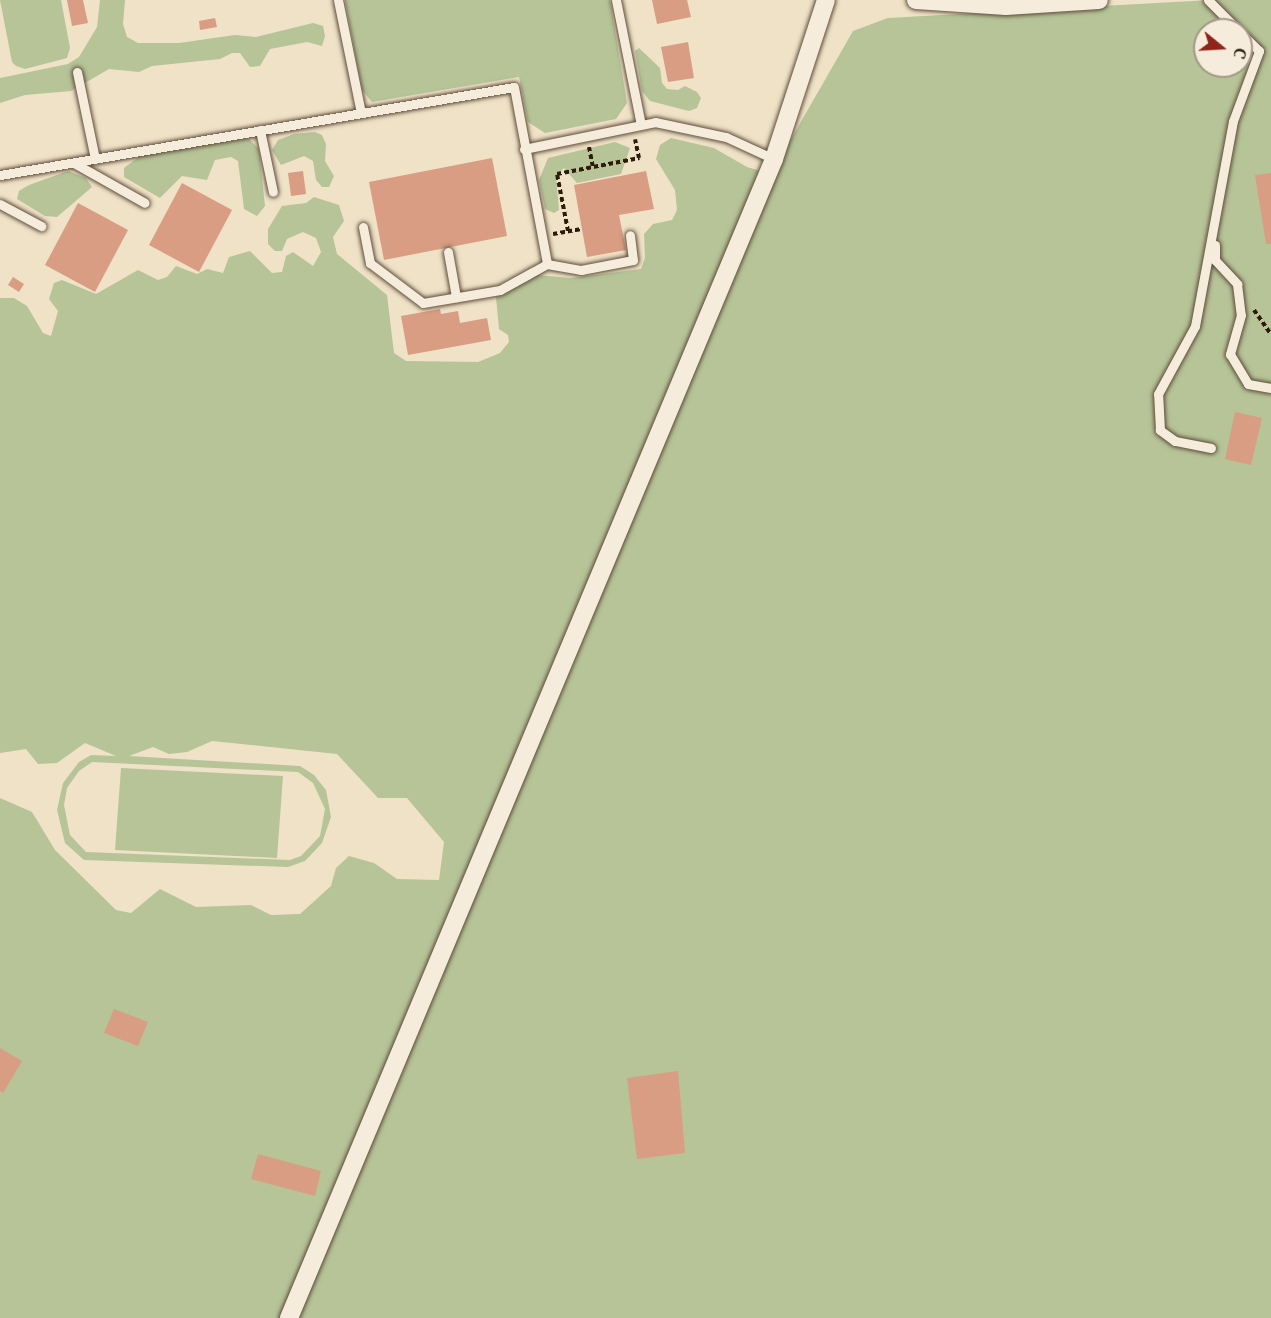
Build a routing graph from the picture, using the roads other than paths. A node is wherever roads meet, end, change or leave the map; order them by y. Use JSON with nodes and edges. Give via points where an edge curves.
{"nodes":[{"id":1,"x":338,"y":0,"type":"edge"},
{"id":2,"x":616,"y":0,"type":"edge"},
{"id":3,"x":826,"y":0,"type":"edge"},
{"id":4,"x":916,"y":0,"type":"edge"},
{"id":5,"x":1099,"y":0,"type":"edge"},
{"id":6,"x":1208,"y":0,"type":"edge"},
{"id":7,"x":1225,"y":18,"type":"edge"},
{"id":8,"x":1253,"y":45,"type":"edge"},
{"id":9,"x":1271,"y":50,"type":"edge"},
{"id":10,"x":1259,"y":51,"type":"junction"},
{"id":11,"x":77,"y":72,"type":"dead end"},
{"id":12,"x":361,"y":113,"type":"junction"},
{"id":13,"x":637,"y":125,"type":"junction"},
{"id":14,"x":260,"y":130,"type":"junction"},
{"id":15,"x":524,"y":149,"type":"junction"},
{"id":16,"x":95,"y":159,"type":"junction"},
{"id":17,"x":774,"y":159,"type":"junction"},
{"id":18,"x":74,"y":163,"type":"junction"},
{"id":19,"x":0,"y":175,"type":"edge"},
{"id":20,"x":273,"y":192,"type":"dead end"},
{"id":21,"x":146,"y":203,"type":"dead end"},
{"id":22,"x":0,"y":204,"type":"edge"},
{"id":23,"x":41,"y":226,"type":"dead end"},
{"id":24,"x":363,"y":227,"type":"dead end"},
{"id":25,"x":1215,"y":228,"type":"junction"},
{"id":26,"x":630,"y":235,"type":"dead end"},
{"id":27,"x":448,"y":252,"type":"dead end"},
{"id":28,"x":547,"y":264,"type":"junction"},
{"id":29,"x":456,"y":297,"type":"junction"},
{"id":30,"x":1271,"y":388,"type":"edge"},
{"id":31,"x":1211,"y":448,"type":"dead end"},
{"id":32,"x":290,"y":1318,"type":"edge"}],
"edges":[{"from":1,"to":12,"type":"lane"},
{"from":2,"to":13,"type":"lane"},
{"from":3,"to":17,"type":"street"},
{"from":4,"to":5,"type":"street","via":[[1006,6]]},
{"from":6,"to":7,"type":"lane"},
{"from":8,"to":10,"type":"lane"},
{"from":9,"to":10,"type":"lane"},
{"from":10,"to":25,"type":"lane","via":[[1233,121]]},
{"from":11,"to":16,"type":"lane"},
{"from":12,"to":14,"type":"lane"},
{"from":12,"to":15,"type":"lane","via":[[514,87]]},
{"from":13,"to":15,"type":"lane"},
{"from":13,"to":17,"type":"lane","via":[[655,122],[726,137]]},
{"from":14,"to":16,"type":"lane"},
{"from":14,"to":20,"type":"lane"},
{"from":15,"to":28,"type":"lane"},
{"from":16,"to":18,"type":"lane"},
{"from":17,"to":32,"type":"street"},
{"from":18,"to":19,"type":"lane"},
{"from":18,"to":21,"type":"lane"},
{"from":22,"to":23,"type":"lane"},
{"from":24,"to":29,"type":"lane","via":[[370,263],[423,303]]},
{"from":25,"to":30,"type":"lane","via":[[1215,260],[1237,284],[1241,315],[1230,354],[1248,384]]},
{"from":25,"to":31,"type":"lane","via":[[1195,326],[1158,394],[1160,430],[1175,441]]},
{"from":26,"to":28,"type":"lane","via":[[633,260],[581,270]]},
{"from":27,"to":29,"type":"lane"},
{"from":28,"to":29,"type":"lane","via":[[500,290]]}]}
